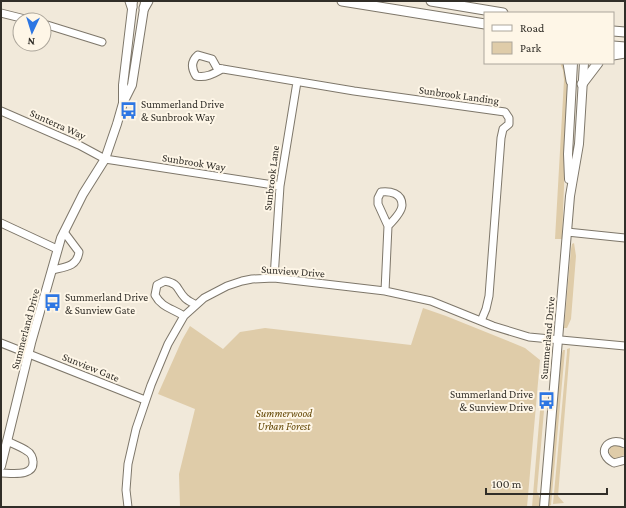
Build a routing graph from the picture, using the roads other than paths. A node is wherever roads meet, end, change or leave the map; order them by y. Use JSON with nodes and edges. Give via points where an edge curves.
{"nodes":[{"id":1,"x":342,"y":1,"type":"edge"},
{"id":2,"x":431,"y":1,"type":"edge"},
{"id":3,"x":132,"y":3,"type":"edge"},
{"id":4,"x":146,"y":3,"type":"edge"},
{"id":5,"x":497,"y":12,"type":"edge"},
{"id":6,"x":1,"y":14,"type":"edge"},
{"id":7,"x":12,"y":16,"type":"edge"},
{"id":8,"x":484,"y":24,"type":"edge"},
{"id":9,"x":52,"y":26,"type":"edge"},
{"id":10,"x":614,"y":31,"type":"edge"},
{"id":11,"x":625,"y":32,"type":"edge"},
{"id":12,"x":102,"y":42,"type":"dead end"},
{"id":13,"x":614,"y":46,"type":"edge"},
{"id":14,"x":625,"y":47,"type":"edge"},
{"id":15,"x":625,"y":52,"type":"edge"},
{"id":16,"x":614,"y":55,"type":"edge"},
{"id":17,"x":568,"y":64,"type":"edge"},
{"id":18,"x":573,"y":64,"type":"edge"},
{"id":19,"x":584,"y":64,"type":"edge"},
{"id":20,"x":597,"y":64,"type":"edge"},
{"id":21,"x":222,"y":69,"type":"dead end"},
{"id":22,"x":571,"y":81,"type":"junction"},
{"id":23,"x":297,"y":82,"type":"junction"},
{"id":24,"x":582,"y":84,"type":"junction"},
{"id":25,"x":123,"y":103,"type":"junction"},
{"id":26,"x":1,"y":110,"type":"edge"},
{"id":27,"x":104,"y":159,"type":"junction"},
{"id":28,"x":280,"y":186,"type":"junction"},
{"id":29,"x":570,"y":196,"type":"junction"},
{"id":30,"x":1,"y":223,"type":"edge"},
{"id":31,"x":388,"y":226,"type":"junction"},
{"id":32,"x":64,"y":232,"type":"junction"},
{"id":33,"x":567,"y":232,"type":"junction"},
{"id":34,"x":625,"y":238,"type":"edge"},
{"id":35,"x":57,"y":249,"type":"junction"},
{"id":36,"x":52,"y":270,"type":"junction"},
{"id":37,"x":274,"y":278,"type":"junction"},
{"id":38,"x":385,"y":291,"type":"junction"},
{"id":39,"x":196,"y":305,"type":"junction"},
{"id":40,"x":184,"y":316,"type":"junction"},
{"id":41,"x":481,"y":321,"type":"junction"},
{"id":42,"x":557,"y":339,"type":"junction"},
{"id":43,"x":1,"y":343,"type":"edge"},
{"id":44,"x":625,"y":346,"type":"edge"},
{"id":45,"x":28,"y":354,"type":"junction"},
{"id":46,"x":145,"y":400,"type":"junction"},
{"id":47,"x":7,"y":441,"type":"junction"},
{"id":48,"x":625,"y":444,"type":"edge"},
{"id":49,"x":2,"y":455,"type":"edge"},
{"id":50,"x":625,"y":460,"type":"edge"},
{"id":51,"x":1,"y":466,"type":"edge"},
{"id":52,"x":1,"y":473,"type":"edge"},
{"id":53,"x":128,"y":507,"type":"edge"},
{"id":54,"x":544,"y":507,"type":"edge"}],
"edges":[{"from":1,"to":8,"type":"main road"},
{"from":2,"to":5,"type":"main road"},
{"from":3,"to":25,"type":"street","name":"Summerland Drive","via":[[122,85]]},
{"from":4,"to":25,"type":"street","name":"Summerland Drive","via":[[132,85]]},
{"from":6,"to":7,"type":"street"},
{"from":9,"to":12,"type":"street"},
{"from":10,"to":11,"type":"main road"},
{"from":13,"to":14,"type":"main road"},
{"from":15,"to":16,"type":"main road"},
{"from":17,"to":22,"type":"main road"},
{"from":18,"to":22,"type":"street","name":"Summerland Drive"},
{"from":19,"to":24,"type":"street","name":"Summerland Drive"},
{"from":20,"to":24,"type":"main road"},
{"from":21,"to":23,"type":"street","name":"Sunbrook Landing"},
{"from":22,"to":29,"type":"street","name":"Summerland Drive","via":[[568,154]]},
{"from":23,"to":28,"type":"street","name":"Sunbrook Lane"},
{"from":23,"to":41,"type":"street","name":"Sunbrook Landing","via":[[505,112],[509,124],[503,129],[501,138],[489,296]]},
{"from":24,"to":29,"type":"street","name":"Summerland Drive","via":[[579,144]]},
{"from":25,"to":27,"type":"street","name":"Summerland Drive"},
{"from":26,"to":27,"type":"street","name":"Sunterra Way"},
{"from":27,"to":28,"type":"street","name":"Sunbrook Way"},
{"from":27,"to":32,"type":"street","name":"Summerland Drive"},
{"from":28,"to":37,"type":"street","name":"Sunbrook Lane"},
{"from":29,"to":33,"type":"street","name":"Summerland Drive"},
{"from":30,"to":35,"type":"street"},
{"from":31,"to":31,"type":"street","via":[[402,205],[400,198],[388,191],[381,192],[378,198],[378,204]]},
{"from":31,"to":38,"type":"street"},
{"from":32,"to":35,"type":"street","name":"Summerland Drive"},
{"from":32,"to":36,"type":"street","via":[[79,252],[78,259],[73,264]]},
{"from":33,"to":34,"type":"street"},
{"from":33,"to":42,"type":"street","name":"Summerland Drive"},
{"from":35,"to":36,"type":"street","name":"Summerland Drive"},
{"from":36,"to":45,"type":"street","name":"Summerland Drive"},
{"from":37,"to":38,"type":"street","name":"Sunview Drive"},
{"from":37,"to":39,"type":"street","name":"Sunview Drive","via":[[252,279],[227,286]]},
{"from":38,"to":41,"type":"street","name":"Sunview Drive","via":[[431,300]]},
{"from":39,"to":40,"type":"street","name":"Sunview Drive"},
{"from":39,"to":40,"type":"street","via":[[184,298],[173,283],[165,281],[157,285],[155,294],[159,303]]},
{"from":40,"to":46,"type":"street","name":"Sunview Drive","via":[[168,344]]},
{"from":41,"to":42,"type":"street","name":"Sunview Drive","via":[[529,337]]},
{"from":42,"to":44,"type":"street","name":"Sunview Drive"},
{"from":42,"to":54,"type":"street","name":"Summerland Drive"},
{"from":43,"to":45,"type":"street","name":"Sunview Gate"},
{"from":45,"to":46,"type":"street","name":"Sunview Gate"},
{"from":45,"to":47,"type":"street","name":"Summerland Drive"},
{"from":46,"to":53,"type":"street","name":"Sunview Drive","via":[[128,464]]},
{"from":47,"to":49,"type":"street","name":"Summerland Drive"},
{"from":47,"to":52,"type":"street","via":[[28,451],[32,457],[32,465],[25,473]]},
{"from":48,"to":50,"type":"street","via":[[618,440],[609,442],[605,446],[604,454],[607,460],[614,463]]},
{"from":49,"to":51,"type":"street","name":"Summerland Drive"}]}
